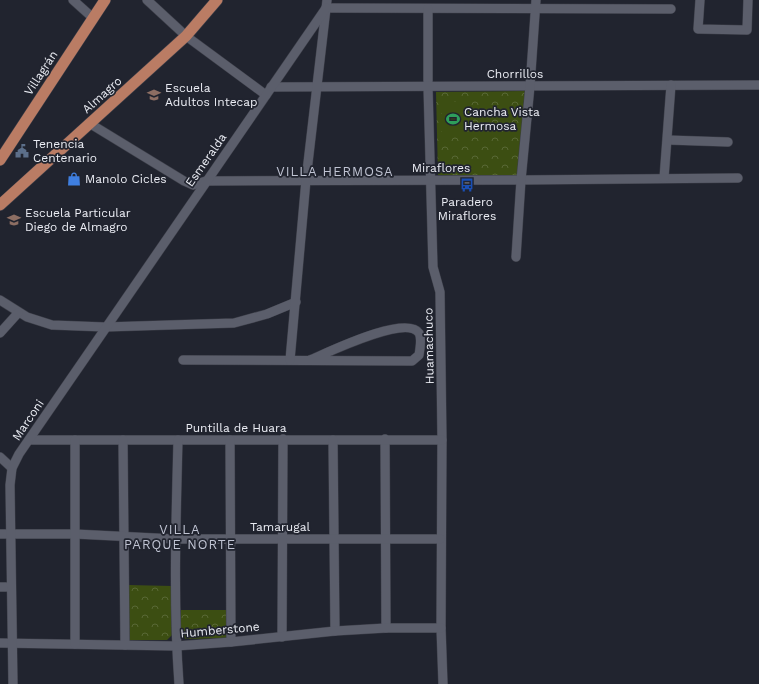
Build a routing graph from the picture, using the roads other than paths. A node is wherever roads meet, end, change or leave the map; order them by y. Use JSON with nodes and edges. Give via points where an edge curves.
{"nodes":[{"id":1,"x":73,"y":0,"type":"edge"},
{"id":2,"x":105,"y":0,"type":"edge"},
{"id":3,"x":147,"y":0,"type":"edge"},
{"id":4,"x":217,"y":0,"type":"edge"},
{"id":5,"x":700,"y":0,"type":"edge"},
{"id":6,"x":748,"y":0,"type":"edge"},
{"id":7,"x":326,"y":4,"type":"edge"},
{"id":8,"x":536,"y":4,"type":"edge"},
{"id":9,"x":428,"y":9,"type":"junction"},
{"id":10,"x":671,"y":9,"type":"dead end"},
{"id":11,"x":93,"y":18,"type":"junction"},
{"id":12,"x":186,"y":36,"type":"junction"},
{"id":13,"x":759,"y":84,"type":"edge"},
{"id":14,"x":671,"y":85,"type":"junction"},
{"id":15,"x":530,"y":86,"type":"junction"},
{"id":16,"x":271,"y":87,"type":"junction"},
{"id":17,"x":317,"y":87,"type":"junction"},
{"id":18,"x":428,"y":87,"type":"junction"},
{"id":19,"x":266,"y":95,"type":"junction"},
{"id":20,"x":90,"y":123,"type":"junction"},
{"id":21,"x":668,"y":140,"type":"junction"},
{"id":22,"x":728,"y":142,"type":"dead end"},
{"id":23,"x":0,"y":160,"type":"edge"},
{"id":24,"x":664,"y":178,"type":"junction"},
{"id":25,"x":738,"y":178,"type":"dead end"},
{"id":26,"x":430,"y":179,"type":"junction"},
{"id":27,"x":306,"y":180,"type":"junction"},
{"id":28,"x":521,"y":180,"type":"junction"},
{"id":29,"x":206,"y":181,"type":"junction"},
{"id":30,"x":5,"y":194,"type":"edge"},
{"id":31,"x":0,"y":205,"type":"edge"},
{"id":32,"x":516,"y":257,"type":"dead end"},
{"id":33,"x":0,"y":300,"type":"edge"},
{"id":34,"x":296,"y":302,"type":"junction"},
{"id":35,"x":18,"y":313,"type":"junction"},
{"id":36,"x":105,"y":327,"type":"junction"},
{"id":37,"x":0,"y":333,"type":"edge"},
{"id":38,"x":183,"y":360,"type":"dead end"},
{"id":39,"x":290,"y":360,"type":"junction"},
{"id":40,"x":310,"y":360,"type":"junction"},
{"id":41,"x":283,"y":439,"type":"junction"},
{"id":42,"x":386,"y":439,"type":"junction"},
{"id":43,"x":29,"y":440,"type":"junction"},
{"id":44,"x":75,"y":440,"type":"junction"},
{"id":45,"x":123,"y":440,"type":"junction"},
{"id":46,"x":178,"y":440,"type":"junction"},
{"id":47,"x":230,"y":440,"type":"junction"},
{"id":48,"x":333,"y":440,"type":"junction"},
{"id":49,"x":442,"y":440,"type":"junction"},
{"id":50,"x":0,"y":457,"type":"edge"},
{"id":51,"x":12,"y":468,"type":"junction"},
{"id":52,"x":0,"y":534,"type":"edge"},
{"id":53,"x":11,"y":534,"type":"junction"},
{"id":54,"x":75,"y":534,"type":"junction"},
{"id":55,"x":124,"y":535,"type":"junction"},
{"id":56,"x":175,"y":539,"type":"junction"},
{"id":57,"x":230,"y":539,"type":"junction"},
{"id":58,"x":282,"y":539,"type":"junction"},
{"id":59,"x":335,"y":539,"type":"junction"},
{"id":60,"x":385,"y":539,"type":"junction"},
{"id":61,"x":440,"y":539,"type":"junction"},
{"id":62,"x":0,"y":587,"type":"edge"},
{"id":63,"x":11,"y":587,"type":"junction"},
{"id":64,"x":386,"y":628,"type":"junction"},
{"id":65,"x":441,"y":628,"type":"junction"},
{"id":66,"x":335,"y":631,"type":"junction"},
{"id":67,"x":282,"y":637,"type":"junction"},
{"id":68,"x":231,"y":642,"type":"junction"},
{"id":69,"x":0,"y":643,"type":"edge"},
{"id":70,"x":12,"y":643,"type":"junction"},
{"id":71,"x":75,"y":644,"type":"junction"},
{"id":72,"x":124,"y":645,"type":"junction"},
{"id":73,"x":176,"y":646,"type":"junction"},
{"id":74,"x":13,"y":684,"type":"edge"},
{"id":75,"x":179,"y":684,"type":"edge"},
{"id":76,"x":443,"y":684,"type":"edge"}],
"edges":[{"from":1,"to":11,"type":"street"},
{"from":2,"to":11,"type":"main road","name":"Villagrán"},
{"from":3,"to":12,"type":"street"},
{"from":4,"to":12,"type":"main road","name":"Almagro"},
{"from":5,"to":6,"type":"street","via":[[698,29],[747,30]]},
{"from":7,"to":9,"type":"street"},
{"from":7,"to":16,"type":"street","name":"Esmeralda"},
{"from":7,"to":17,"type":"street"},
{"from":8,"to":9,"type":"street"},
{"from":8,"to":10,"type":"street"},
{"from":8,"to":15,"type":"street"},
{"from":9,"to":18,"type":"street","name":"Huamachuco"},
{"from":11,"to":23,"type":"main road","name":"Villagrán"},
{"from":12,"to":19,"type":"street"},
{"from":12,"to":20,"type":"main road","name":"Almagro"},
{"from":13,"to":14,"type":"street","name":"Chorrillos"},
{"from":14,"to":15,"type":"street","name":"Chorrillos"},
{"from":14,"to":21,"type":"street"},
{"from":15,"to":18,"type":"street","name":"Chorrillos"},
{"from":15,"to":28,"type":"street"},
{"from":16,"to":17,"type":"street","name":"Chorrillos"},
{"from":16,"to":19,"type":"street","name":"Esmeralda"},
{"from":17,"to":18,"type":"street","name":"Chorrillos"},
{"from":17,"to":27,"type":"street"},
{"from":18,"to":26,"type":"street","name":"Huamachuco"},
{"from":19,"to":29,"type":"street","name":"Esmeralda"},
{"from":20,"to":29,"type":"street","name":"Miraflores","via":[[184,181],[193,184]]},
{"from":20,"to":30,"type":"main road","name":"Almagro"},
{"from":21,"to":22,"type":"street"},
{"from":21,"to":24,"type":"street"},
{"from":24,"to":25,"type":"street","name":"Miraflores"},
{"from":24,"to":28,"type":"street","name":"Miraflores"},
{"from":26,"to":27,"type":"street","name":"Miraflores"},
{"from":26,"to":28,"type":"street","name":"Miraflores"},
{"from":26,"to":49,"type":"street","name":"Huamachuco","via":[[432,267],[440,292]]},
{"from":27,"to":29,"type":"street","name":"Miraflores"},
{"from":27,"to":34,"type":"street"},
{"from":28,"to":32,"type":"street"},
{"from":29,"to":36,"type":"street","name":"Esmeralda"},
{"from":30,"to":31,"type":"main road","name":"Almagro"},
{"from":33,"to":35,"type":"street"},
{"from":34,"to":36,"type":"street","via":[[267,314],[234,323]]},
{"from":34,"to":39,"type":"street"},
{"from":35,"to":36,"type":"street","via":[[52,325]]},
{"from":35,"to":37,"type":"street"},
{"from":36,"to":43,"type":"street","name":"Marconi"},
{"from":38,"to":39,"type":"street"},
{"from":39,"to":40,"type":"street"},
{"from":40,"to":40,"type":"street","via":[[378,332],[398,328],[413,329],[420,338],[419,355],[412,361]]},
{"from":41,"to":47,"type":"street","name":"Puntilla de Huara"},
{"from":41,"to":48,"type":"street","name":"Puntilla de Huara"},
{"from":41,"to":58,"type":"street"},
{"from":42,"to":48,"type":"street","name":"Puntilla de Huara"},
{"from":42,"to":49,"type":"street","name":"Puntilla de Huara"},
{"from":42,"to":60,"type":"street"},
{"from":43,"to":44,"type":"street","name":"Puntilla de Huara"},
{"from":43,"to":51,"type":"street","name":"Marconi"},
{"from":44,"to":45,"type":"street","name":"Puntilla de Huara"},
{"from":44,"to":54,"type":"street"},
{"from":45,"to":46,"type":"street","name":"Puntilla de Huara"},
{"from":45,"to":55,"type":"street"},
{"from":46,"to":47,"type":"street","name":"Puntilla de Huara"},
{"from":46,"to":56,"type":"street"},
{"from":47,"to":57,"type":"street"},
{"from":48,"to":59,"type":"street"},
{"from":49,"to":61,"type":"street","name":"Huamachuco"},
{"from":50,"to":51,"type":"street"},
{"from":51,"to":53,"type":"street","name":"Marconi"},
{"from":52,"to":53,"type":"street","name":"Tamarugal"},
{"from":53,"to":54,"type":"street","name":"Tamarugal"},
{"from":53,"to":63,"type":"street","name":"Marconi"},
{"from":54,"to":55,"type":"street","name":"Tamarugal"},
{"from":54,"to":71,"type":"street"},
{"from":55,"to":56,"type":"street","name":"Tamarugal"},
{"from":55,"to":72,"type":"street"},
{"from":56,"to":57,"type":"street","name":"Tamarugal"},
{"from":56,"to":73,"type":"street"},
{"from":57,"to":58,"type":"street","name":"Tamarugal"},
{"from":57,"to":68,"type":"street"},
{"from":58,"to":59,"type":"street","name":"Tamarugal"},
{"from":58,"to":67,"type":"street"},
{"from":59,"to":60,"type":"street","name":"Tamarugal"},
{"from":59,"to":66,"type":"street"},
{"from":60,"to":61,"type":"street","name":"Tamarugal"},
{"from":60,"to":64,"type":"street"},
{"from":61,"to":65,"type":"street","name":"Huamachuco"},
{"from":62,"to":63,"type":"street"},
{"from":63,"to":70,"type":"street","name":"Marconi"},
{"from":64,"to":65,"type":"street","name":"Humberstone"},
{"from":64,"to":66,"type":"street","name":"Humberstone"},
{"from":65,"to":76,"type":"street","name":"Huamachuco"},
{"from":66,"to":67,"type":"street","name":"Humberstone"},
{"from":67,"to":68,"type":"street","name":"Humberstone"},
{"from":68,"to":73,"type":"street","name":"Humberstone"},
{"from":69,"to":70,"type":"street","name":"Humberstone"},
{"from":70,"to":71,"type":"street","name":"Humberstone"},
{"from":70,"to":74,"type":"street","name":"Marconi"},
{"from":71,"to":72,"type":"street","name":"Humberstone"},
{"from":72,"to":73,"type":"street","name":"Humberstone"},
{"from":73,"to":75,"type":"street"}]}
